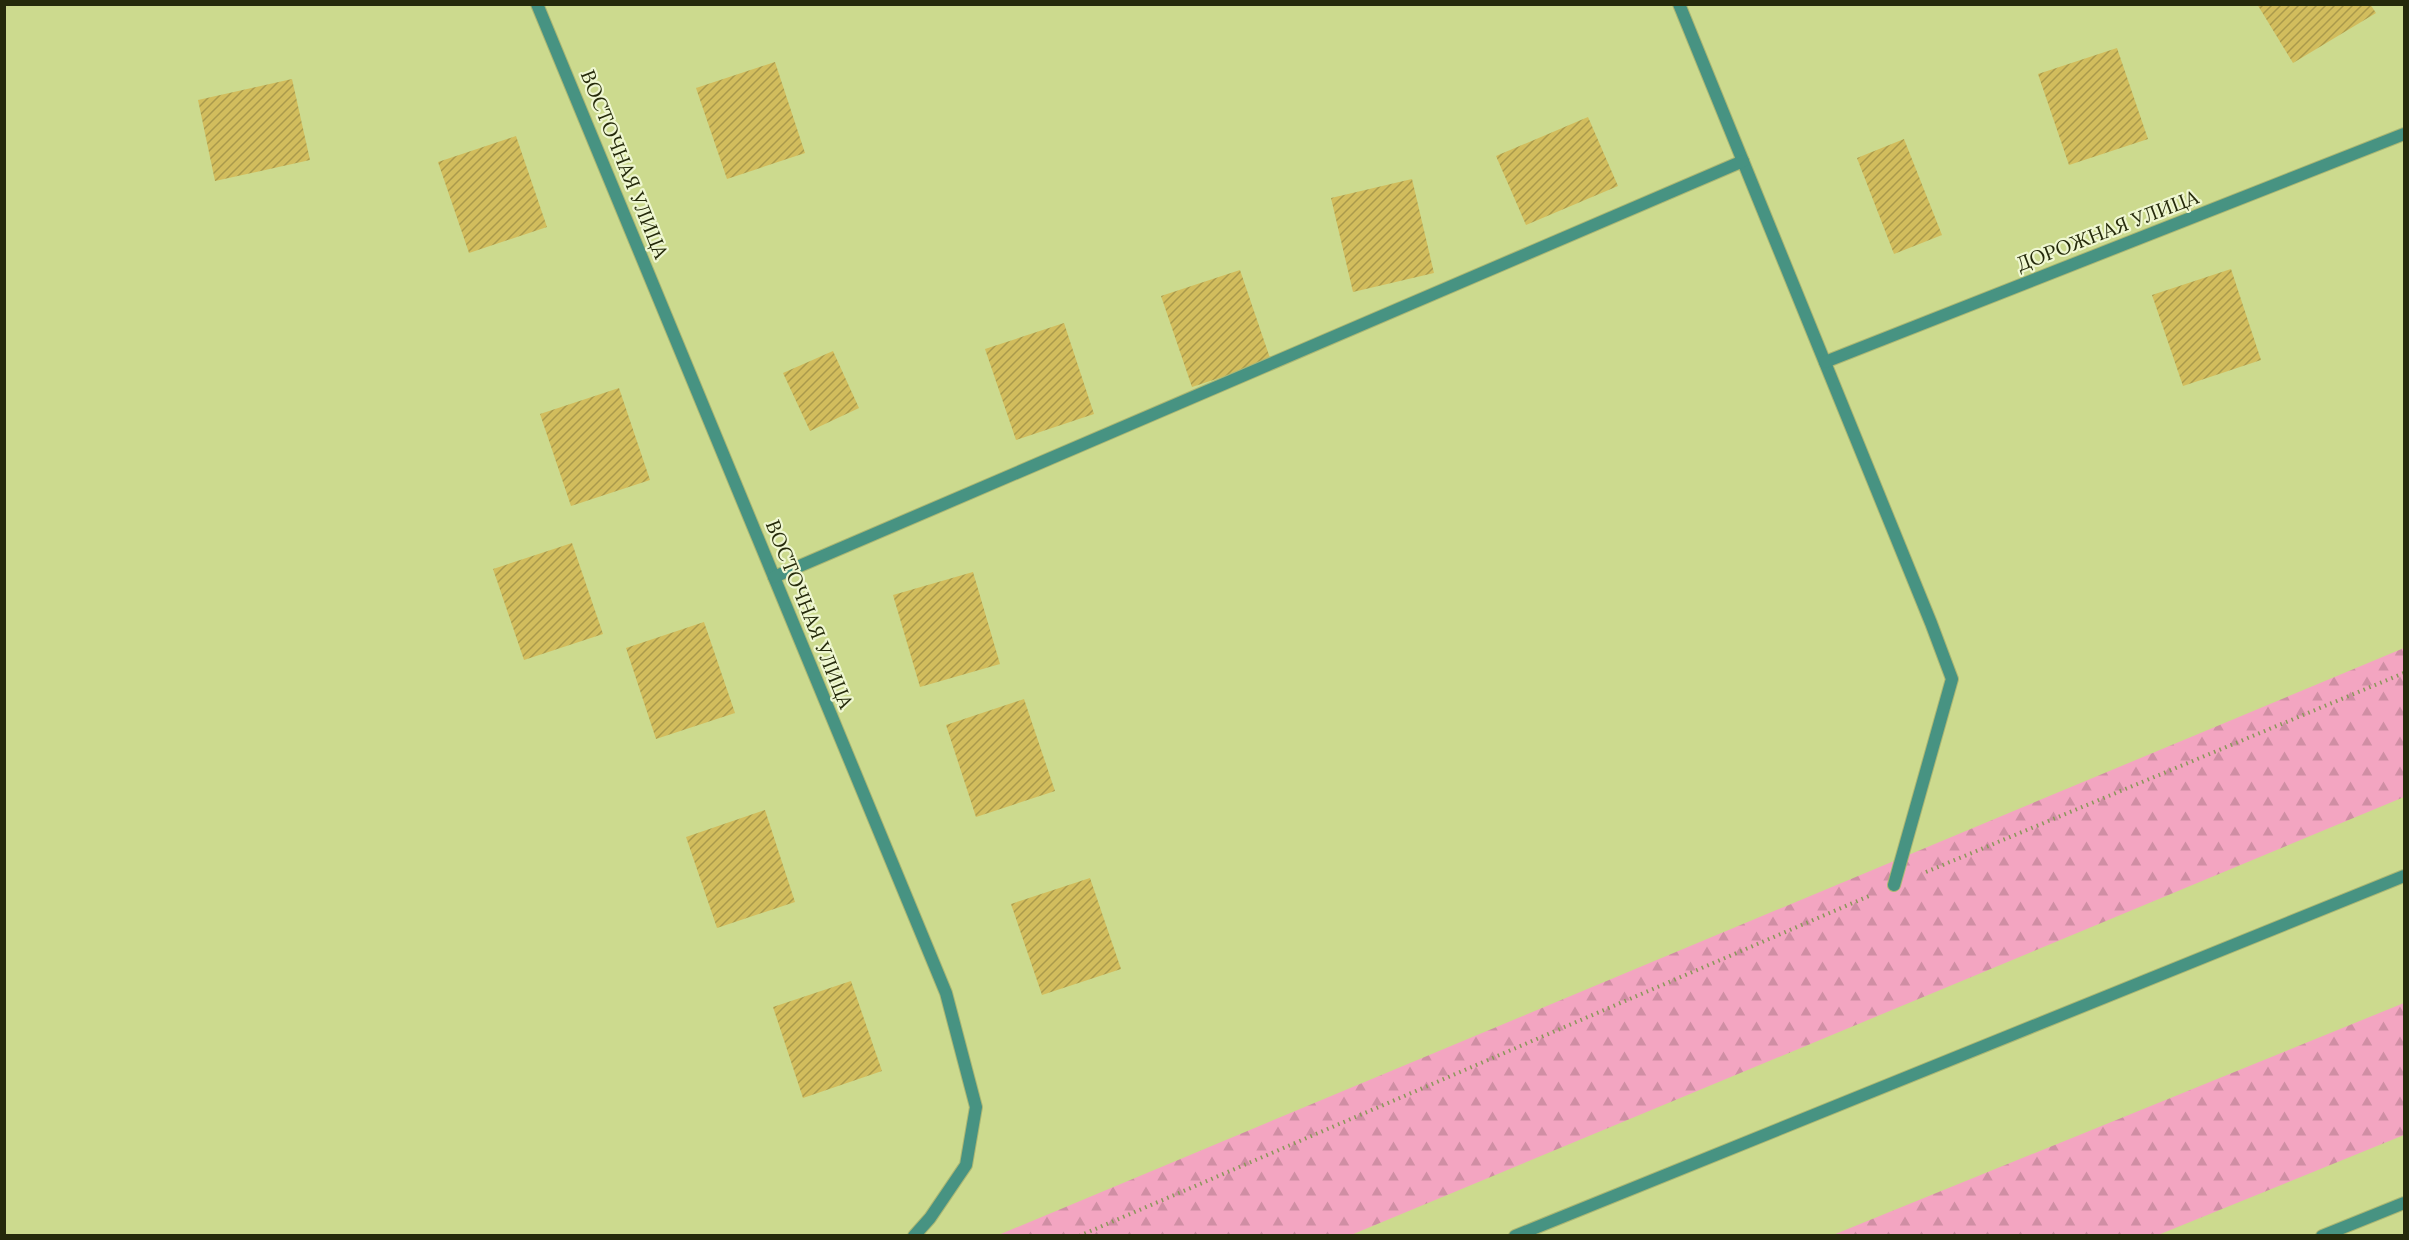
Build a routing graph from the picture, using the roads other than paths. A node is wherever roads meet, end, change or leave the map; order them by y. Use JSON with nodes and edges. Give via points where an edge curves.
{"nodes":[{"id":1,"x":537,"y":4,"type":"edge"},
{"id":2,"x":1679,"y":4,"type":"edge"},
{"id":3,"x":2404,"y":134,"type":"edge"},
{"id":4,"x":1743,"y":161,"type":"junction"},
{"id":5,"x":1825,"y":362,"type":"junction"},
{"id":6,"x":774,"y":577,"type":"junction"},
{"id":7,"x":2404,"y":876,"type":"edge"},
{"id":8,"x":1894,"y":885,"type":"road end"},
{"id":9,"x":2404,"y":1203,"type":"edge"},
{"id":10,"x":914,"y":1236,"type":"edge"},
{"id":11,"x":1515,"y":1236,"type":"edge"},
{"id":12,"x":2322,"y":1236,"type":"edge"}],
"edges":[{"from":1,"to":6,"type":"street","name":"ВОСТОЧНАЯ УЛИЦА"},
{"from":2,"to":4,"type":"street"},
{"from":3,"to":5,"type":"street","name":"ДОРОЖНАЯ УЛИЦА"},
{"from":4,"to":5,"type":"street"},
{"from":4,"to":6,"type":"street"},
{"from":5,"to":8,"type":"street","via":[[1952,679]]},
{"from":6,"to":10,"type":"street","name":"ВОСТОЧНАЯ УЛИЦА","via":[[946,993],[976,1107],[966,1165]]},
{"from":7,"to":11,"type":"street"},
{"from":9,"to":12,"type":"street"}]}
